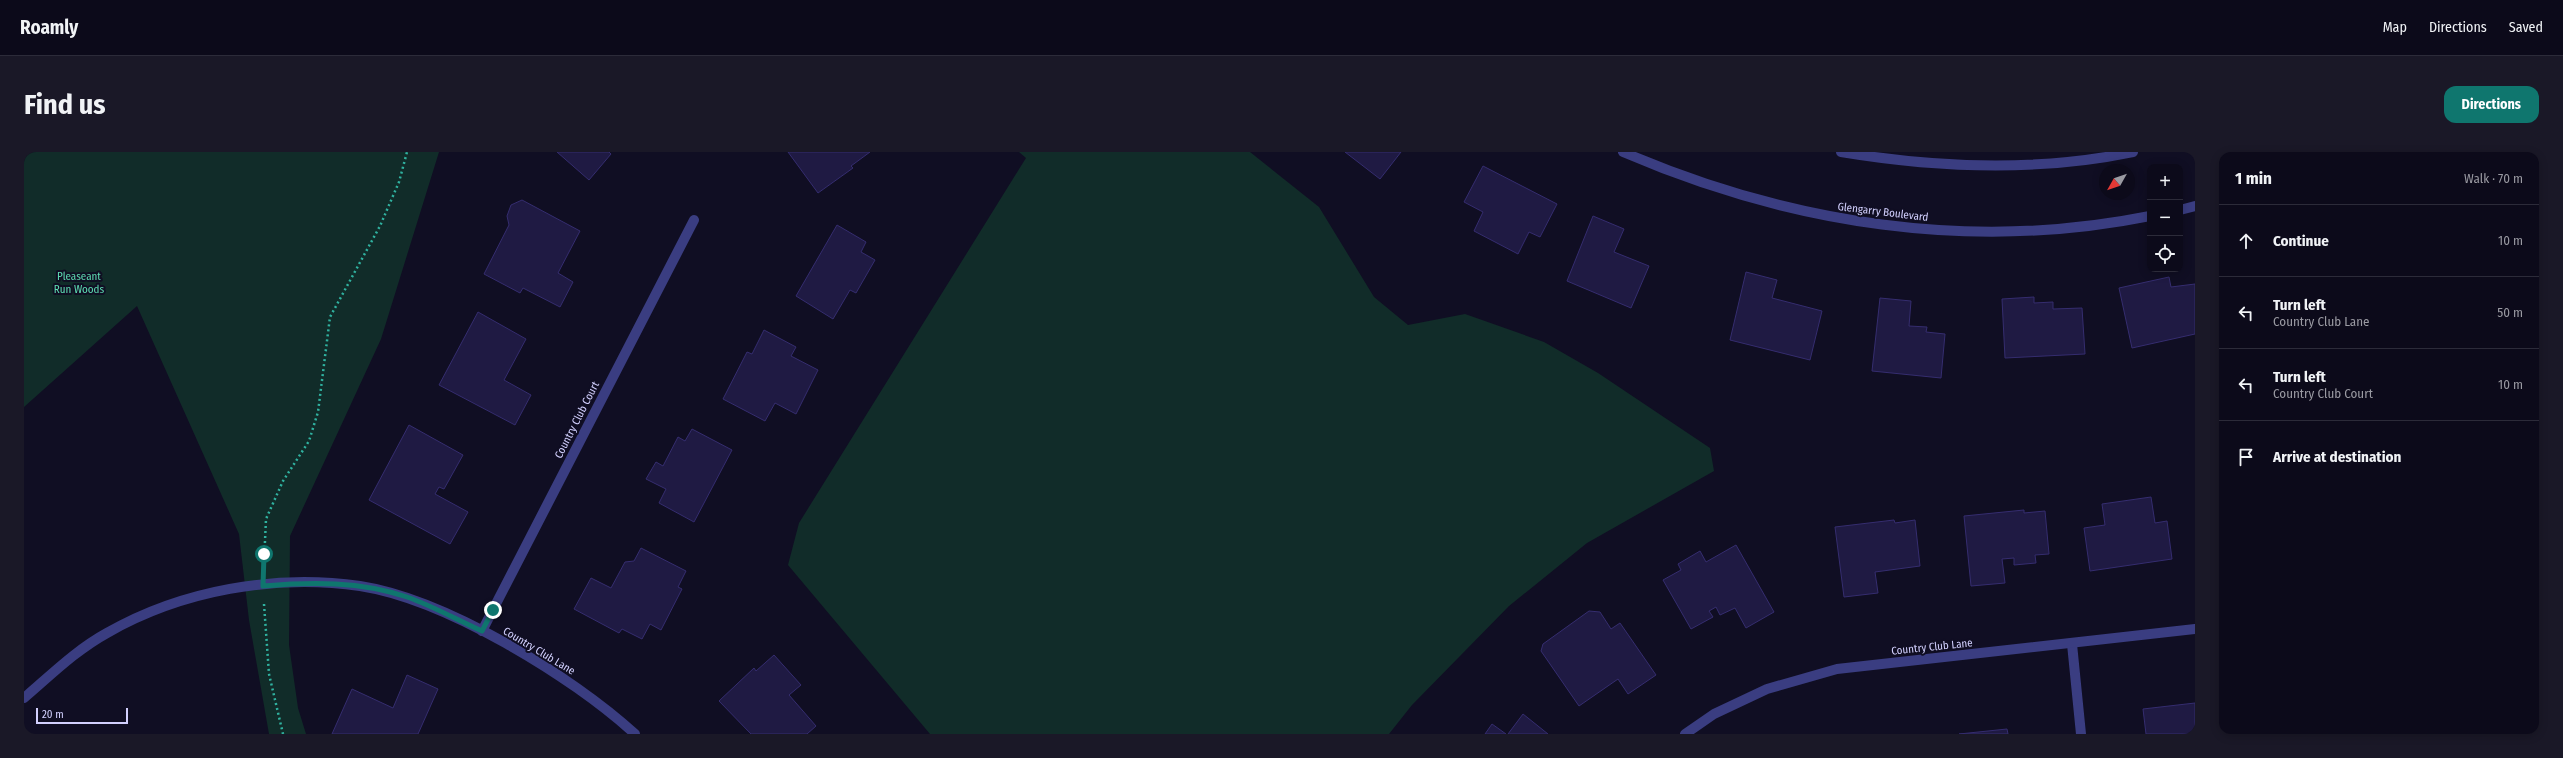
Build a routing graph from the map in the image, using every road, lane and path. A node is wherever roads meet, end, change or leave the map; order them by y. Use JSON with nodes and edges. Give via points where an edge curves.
{"nodes":[{"id":1,"x":407,"y":152,"type":"edge"},
{"id":2,"x":1623,"y":152,"type":"edge"},
{"id":3,"x":1842,"y":152,"type":"edge"},
{"id":4,"x":2133,"y":152,"type":"edge"},
{"id":5,"x":2195,"y":206,"type":"edge"},
{"id":6,"x":2183,"y":209,"type":"edge"},
{"id":7,"x":2147,"y":216,"type":"edge"},
{"id":8,"x":694,"y":220,"type":"dead end"},
{"id":9,"x":263,"y":586,"type":"junction"},
{"id":10,"x":2195,"y":629,"type":"edge"},
{"id":11,"x":482,"y":631,"type":"junction"},
{"id":12,"x":2072,"y":644,"type":"junction"},
{"id":13,"x":24,"y":698,"type":"edge"},
{"id":14,"x":283,"y":734,"type":"edge"},
{"id":15,"x":635,"y":734,"type":"edge"},
{"id":16,"x":1685,"y":734,"type":"edge"},
{"id":17,"x":2081,"y":734,"type":"edge"}],
"edges":[{"from":1,"to":9,"type":"path","via":[[399,182],[380,226],[330,317],[318,412],[309,441],[283,481],[266,519]]},
{"from":2,"to":7,"type":"street","name":"Glengarry Boulevard","via":[[1674,174],[1724,191],[1812,214],[1864,223],[1967,232],[2020,232],[2073,228]]},
{"from":3,"to":4,"type":"street","via":[[1929,164],[2017,166],[2068,162]]},
{"from":5,"to":6,"type":"street"},
{"from":8,"to":11,"type":"street","name":"Country Club Court"},
{"from":9,"to":11,"type":"street","name":"Country Club Lane","via":[[313,582],[360,586],[407,597]]},
{"from":9,"to":13,"type":"street","name":"Country Club Lane","via":[[218,590],[172,603],[139,617],[75,653]]},
{"from":9,"to":14,"type":"path","via":[[269,674]]},
{"from":10,"to":12,"type":"street","name":"Country Club Lane"},
{"from":11,"to":15,"type":"street","name":"Country Club Lane","via":[[574,686]]},
{"from":12,"to":16,"type":"street","name":"Country Club Lane","via":[[1830,671],[1767,689],[1714,714]]},
{"from":12,"to":17,"type":"street"}]}
